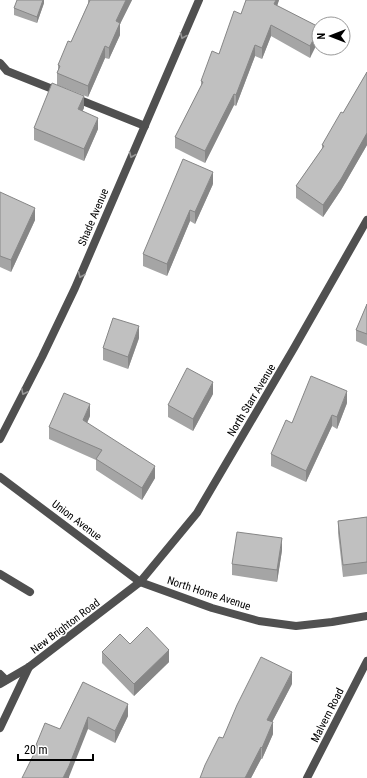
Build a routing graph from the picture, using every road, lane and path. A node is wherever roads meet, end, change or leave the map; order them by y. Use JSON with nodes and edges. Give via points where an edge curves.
{"nodes":[{"id":1,"x":199,"y":0,"type":"edge"},
{"id":2,"x":0,"y":63,"type":"edge"},
{"id":3,"x":145,"y":126,"type":"junction"},
{"id":4,"x":367,"y":220,"type":"edge"},
{"id":5,"x":0,"y":439,"type":"edge"},
{"id":6,"x":0,"y":477,"type":"edge"},
{"id":7,"x":0,"y":574,"type":"edge"},
{"id":8,"x":140,"y":582,"type":"junction"},
{"id":9,"x":30,"y":592,"type":"dead end"},
{"id":10,"x":367,"y":616,"type":"edge"},
{"id":11,"x":367,"y":661,"type":"edge"},
{"id":12,"x":29,"y":667,"type":"junction"},
{"id":13,"x":0,"y":674,"type":"edge"},
{"id":14,"x":3,"y":682,"type":"edge"},
{"id":15,"x":0,"y":728,"type":"edge"},
{"id":16,"x":307,"y":778,"type":"edge"}],
"edges":[{"from":1,"to":3,"type":"street","name":"Shade Avenue","one_way":true},
{"from":2,"to":3,"type":"street","via":[[7,70]]},
{"from":3,"to":5,"type":"street","name":"Shade Avenue","one_way":true,"via":[[75,288]]},
{"from":4,"to":8,"type":"street","name":"North Starr Avenue","via":[[197,513]]},
{"from":6,"to":8,"type":"street","name":"Union Avenue"},
{"from":7,"to":9,"type":"street"},
{"from":8,"to":10,"type":"street","name":"North Home Avenue","via":[[212,608],[259,621],[296,626]]},
{"from":8,"to":12,"type":"street","name":"New Brighton Road"},
{"from":11,"to":16,"type":"street","name":"Malvern Road"},
{"from":12,"to":14,"type":"street","name":"New Brighton Road"},
{"from":12,"to":15,"type":"street"},
{"from":13,"to":14,"type":"street"}]}
